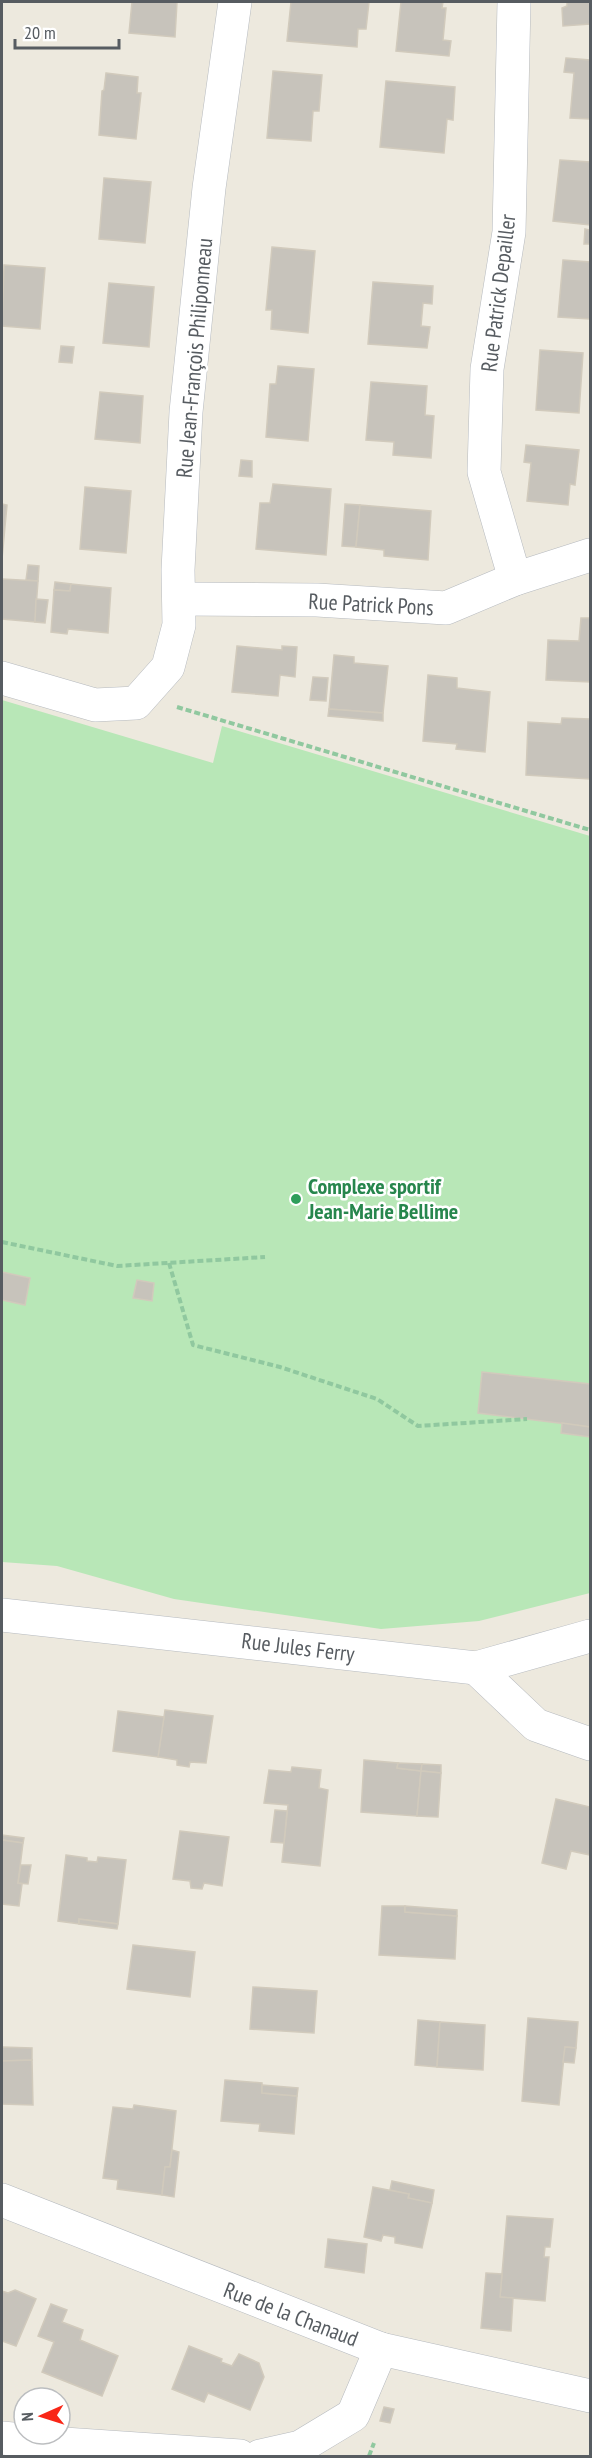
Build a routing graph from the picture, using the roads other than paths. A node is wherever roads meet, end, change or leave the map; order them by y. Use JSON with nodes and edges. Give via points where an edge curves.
{"nodes":[{"id":1,"x":235,"y":2,"type":"edge"},
{"id":2,"x":514,"y":2,"type":"edge"},
{"id":3,"x":591,"y":555,"type":"edge"},
{"id":4,"x":515,"y":579,"type":"junction"},
{"id":5,"x":179,"y":599,"type":"junction"},
{"id":6,"x":2,"y":678,"type":"edge"},
{"id":7,"x":2,"y":1615,"type":"edge"},
{"id":8,"x":591,"y":1636,"type":"edge"},
{"id":9,"x":476,"y":1668,"type":"junction"},
{"id":10,"x":591,"y":1744,"type":"edge"},
{"id":11,"x":2,"y":2200,"type":"edge"},
{"id":12,"x":381,"y":2349,"type":"junction"},
{"id":13,"x":591,"y":2396,"type":"edge"},
{"id":14,"x":2,"y":2438,"type":"edge"},
{"id":15,"x":240,"y":2457,"type":"edge"},
{"id":16,"x":260,"y":2457,"type":"edge"}],
"edges":[{"from":1,"to":5,"type":"street","name":"Rue Jean-François Philiponneau","via":[[209,188],[186,412]]},
{"from":2,"to":4,"type":"street","name":"Rue Patrick Depailler","via":[[509,232],[487,369],[484,472]]},
{"from":3,"to":4,"type":"street","name":"Rue Patrick Pons"},
{"from":4,"to":5,"type":"street","name":"Rue Patrick Pons","via":[[446,608],[317,600]]},
{"from":5,"to":6,"type":"street","name":"Rue Jean-François Philiponneau","via":[[180,625],[168,667],[139,700],[95,705]]},
{"from":7,"to":9,"type":"street","name":"Rue Jules Ferry"},
{"from":8,"to":9,"type":"street","name":"Rue Jules Ferry"},
{"from":9,"to":10,"type":"street","via":[[536,1725]]},
{"from":11,"to":12,"type":"street","name":"Rue de la Chanaud"},
{"from":12,"to":13,"type":"street","name":"Rue de la Chanaud"},
{"from":12,"to":16,"type":"street","via":[[353,2415],[300,2447]]},
{"from":14,"to":15,"type":"street"}]}
